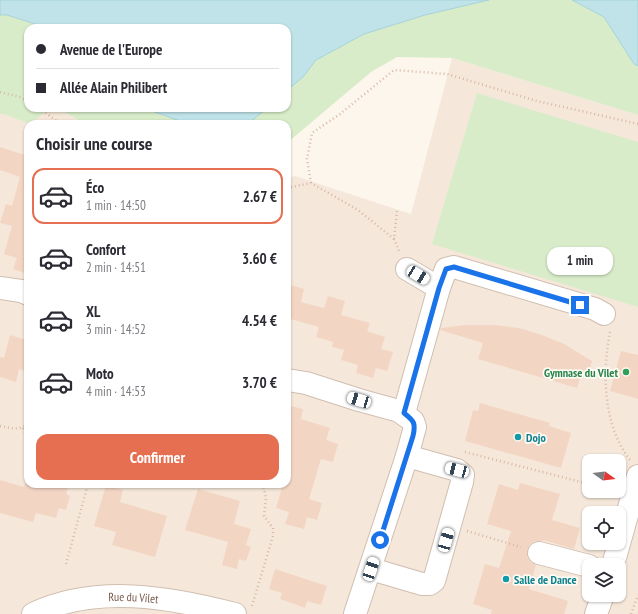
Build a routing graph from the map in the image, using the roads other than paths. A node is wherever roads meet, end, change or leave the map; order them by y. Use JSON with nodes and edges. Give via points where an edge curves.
{"nodes":[{"id":1,"x":407,"y":269,"type":"road end"},
{"id":2,"x":0,"y":288,"type":"edge"},
{"id":3,"x":439,"y":288,"type":"junction"},
{"id":4,"x":24,"y":292,"type":"edge"},
{"id":5,"x":604,"y":314,"type":"road end"},
{"id":6,"x":291,"y":381,"type":"edge"},
{"id":7,"x":408,"y":417,"type":"junction"},
{"id":8,"x":407,"y":456,"type":"junction"},
{"id":9,"x":636,"y":470,"type":"edge"},
{"id":10,"x":539,"y":553,"type":"road end"},
{"id":11,"x":615,"y":558,"type":"edge"},
{"id":12,"x":582,"y":564,"type":"edge"},
{"id":13,"x":371,"y":569,"type":"junction"},
{"id":14,"x":600,"y":602,"type":"edge"},
{"id":15,"x":232,"y":611,"type":"edge"},
{"id":16,"x":33,"y":614,"type":"edge"},
{"id":17,"x":355,"y":614,"type":"edge"},
{"id":18,"x":596,"y":614,"type":"edge"}],
"edges":[{"from":1,"to":3,"type":"street"},
{"from":2,"to":4,"type":"street"},
{"from":3,"to":5,"type":"street","via":[[446,269],[454,267]]},
{"from":3,"to":7,"type":"street"},
{"from":6,"to":7,"type":"street","via":[[306,383]]},
{"from":7,"to":8,"type":"street","via":[[415,427]]},
{"from":8,"to":13,"type":"street"},
{"from":8,"to":13,"type":"street","via":[[457,470],[463,475],[434,582],[422,584]]},
{"from":9,"to":11,"type":"street"},
{"from":10,"to":12,"type":"street"},
{"from":13,"to":17,"type":"street"},
{"from":14,"to":18,"type":"street"},
{"from":15,"to":16,"type":"street","name":"Rue du Vilet","via":[[162,598],[127,596],[88,598],[46,608]]}]}
